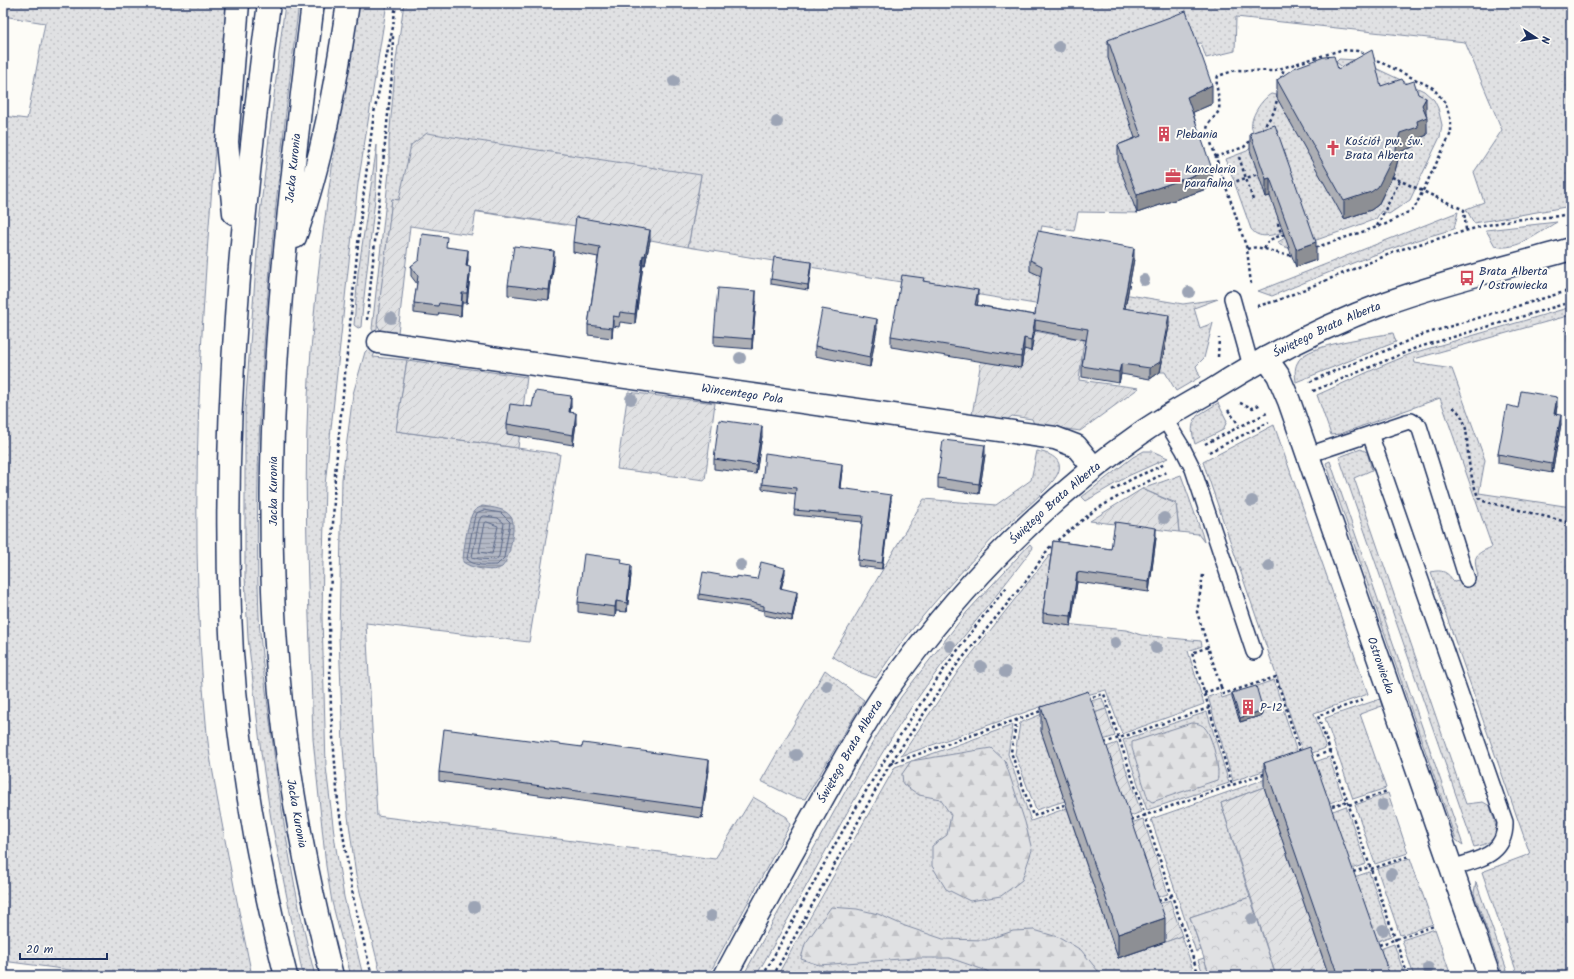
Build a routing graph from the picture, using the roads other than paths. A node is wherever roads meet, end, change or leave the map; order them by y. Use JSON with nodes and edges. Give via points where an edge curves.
{"nodes":[{"id":1,"x":238,"y":3,"type":"edge"},
{"id":2,"x":269,"y":3,"type":"edge"},
{"id":3,"x":313,"y":3,"type":"edge"},
{"id":4,"x":348,"y":3,"type":"edge"},
{"id":5,"x":1571,"y":249,"type":"edge"},
{"id":6,"x":239,"y":259,"type":"junction"},
{"id":7,"x":284,"y":268,"type":"junction"},
{"id":8,"x":1234,"y":304,"type":"road end"},
{"id":9,"x":379,"y":342,"type":"dead end"},
{"id":10,"x":1259,"y":362,"type":"junction"},
{"id":11,"x":1164,"y":418,"type":"junction"},
{"id":12,"x":1370,"y":434,"type":"junction"},
{"id":13,"x":1308,"y":455,"type":"junction"},
{"id":14,"x":1094,"y":468,"type":"junction"},
{"id":15,"x":1467,"y":579,"type":"dead end"},
{"id":16,"x":1254,"y":652,"type":"dead end"},
{"id":17,"x":1452,"y":868,"type":"junction"},
{"id":18,"x":286,"y":976,"type":"edge"},
{"id":19,"x":332,"y":976,"type":"edge"},
{"id":20,"x":725,"y":976,"type":"edge"},
{"id":21,"x":1489,"y":976,"type":"edge"}],
"edges":[{"from":1,"to":6,"type":"street","via":[[228,142]]},
{"from":2,"to":6,"type":"street"},
{"from":3,"to":7,"type":"street","name":"Jacka Kuronia"},
{"from":4,"to":7,"type":"street","via":[[339,60],[316,167]]},
{"from":5,"to":10,"type":"street","name":"Świętego Brata Alberta","via":[[1386,303],[1309,336]]},
{"from":6,"to":18,"type":"street","via":[[228,460],[231,637],[248,784],[274,926]]},
{"from":7,"to":19,"type":"street","name":"Jacka Kuronia","via":[[276,364],[273,453],[275,632],[296,805],[316,911]]},
{"from":8,"to":10,"type":"lane"},
{"from":9,"to":14,"type":"street","name":"Wincentego Pola","via":[[1056,438],[1076,446]]},
{"from":10,"to":11,"type":"street","name":"Świętego Brata Alberta"},
{"from":10,"to":13,"type":"street","name":"Ostrowiecka","via":[[1278,375]]},
{"from":11,"to":14,"type":"street","name":"Świętego Brata Alberta"},
{"from":11,"to":16,"type":"lane","via":[[1188,459]]},
{"from":12,"to":13,"type":"lane"},
{"from":12,"to":15,"type":"lane","via":[[1411,421],[1419,426]]},
{"from":12,"to":17,"type":"lane","via":[[1505,822],[1504,839],[1493,853]]},
{"from":13,"to":17,"type":"street","name":"Ostrowiecka"},
{"from":14,"to":20,"type":"street","name":"Świętego Brata Alberta","via":[[1034,519],[979,573],[884,694],[818,806]]},
{"from":17,"to":21,"type":"street","name":"Ostrowiecka"}]}
